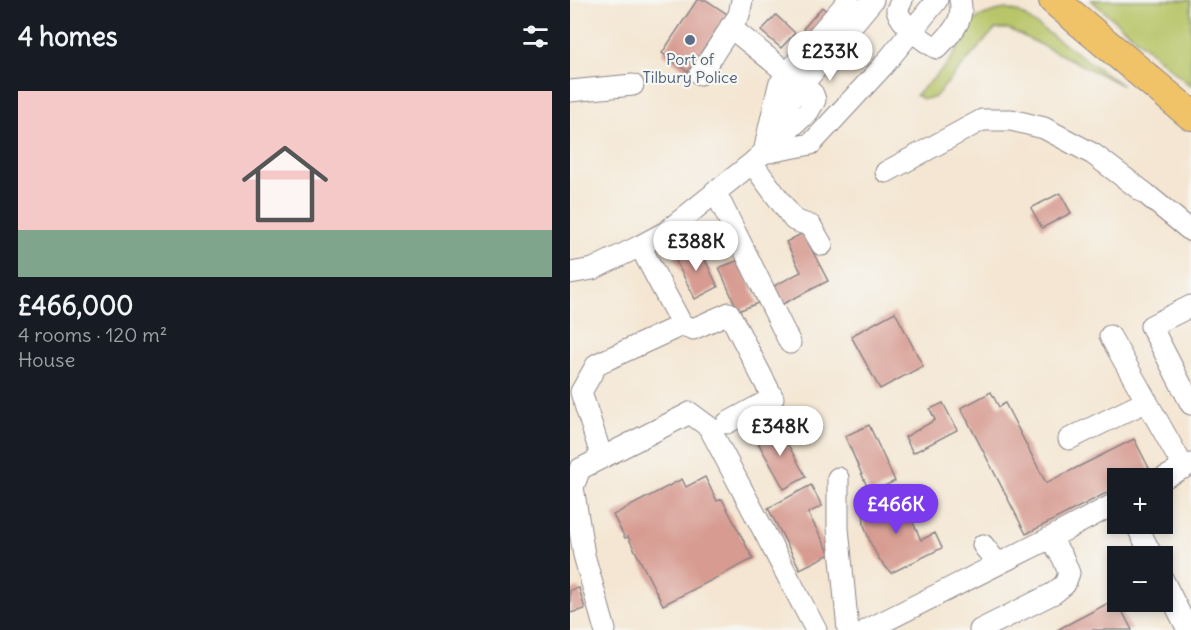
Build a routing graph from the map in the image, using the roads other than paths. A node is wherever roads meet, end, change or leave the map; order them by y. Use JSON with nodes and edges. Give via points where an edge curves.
{"nodes":[{"id":1,"x":742,"y":0,"type":"edge"},
{"id":2,"x":849,"y":0,"type":"edge"},
{"id":3,"x":873,"y":0,"type":"edge"},
{"id":4,"x":902,"y":0,"type":"edge"},
{"id":5,"x":937,"y":0,"type":"edge"},
{"id":6,"x":960,"y":0,"type":"edge"},
{"id":7,"x":1053,"y":0,"type":"edge"},
{"id":8,"x":730,"y":27,"type":"junction"},
{"id":9,"x":913,"y":30,"type":"junction"},
{"id":10,"x":700,"y":74,"type":"dead end"},
{"id":11,"x":795,"y":79,"type":"junction"},
{"id":12,"x":633,"y":85,"type":"dead end"},
{"id":13,"x":570,"y":91,"type":"edge"},
{"id":14,"x":1191,"y":115,"type":"edge"},
{"id":15,"x":758,"y":158,"type":"junction"},
{"id":16,"x":886,"y":172,"type":"dead end"},
{"id":17,"x":715,"y":191,"type":"junction"},
{"id":18,"x":1191,"y":231,"type":"edge"},
{"id":19,"x":822,"y":245,"type":"dead end"},
{"id":20,"x":640,"y":246,"type":"junction"},
{"id":21,"x":570,"y":273,"type":"edge"},
{"id":22,"x":1191,"y":306,"type":"edge"},
{"id":23,"x":682,"y":325,"type":"junction"},
{"id":24,"x":1110,"y":336,"type":"dead end"},
{"id":25,"x":790,"y":343,"type":"dead end"},
{"id":26,"x":1147,"y":401,"type":"junction"},
{"id":27,"x":1191,"y":404,"type":"edge"},
{"id":28,"x":727,"y":423,"type":"dead end"},
{"id":29,"x":1069,"y":439,"type":"dead end"},
{"id":30,"x":602,"y":458,"type":"junction"},
{"id":31,"x":1188,"y":466,"type":"edge"},
{"id":32,"x":1173,"y":474,"type":"edge"},
{"id":33,"x":838,"y":478,"type":"dead end"},
{"id":34,"x":1107,"y":508,"type":"edge"},
{"id":35,"x":1050,"y":538,"type":"junction"},
{"id":36,"x":983,"y":545,"type":"dead end"},
{"id":37,"x":998,"y":564,"type":"junction"},
{"id":38,"x":579,"y":567,"type":"edge"},
{"id":39,"x":948,"y":570,"type":"dead end"},
{"id":40,"x":974,"y":576,"type":"junction"},
{"id":41,"x":887,"y":600,"type":"dead end"},
{"id":42,"x":1173,"y":600,"type":"edge"},
{"id":43,"x":872,"y":629,"type":"edge"},
{"id":44,"x":605,"y":630,"type":"edge"},
{"id":45,"x":816,"y":630,"type":"edge"},
{"id":46,"x":849,"y":630,"type":"edge"},
{"id":47,"x":980,"y":630,"type":"edge"},
{"id":48,"x":1188,"y":630,"type":"edge"}],
"edges":[{"from":1,"to":8,"type":"street","via":[[739,15]]},
{"from":2,"to":11,"type":"street"},
{"from":3,"to":11,"type":"street"},
{"from":4,"to":9,"type":"street","via":[[897,10],[899,17]]},
{"from":5,"to":9,"type":"street"},
{"from":6,"to":9,"type":"street","via":[[959,23],[938,48]]},
{"from":7,"to":14,"type":"highway"},
{"from":8,"to":10,"type":"street"},
{"from":8,"to":11,"type":"street"},
{"from":9,"to":15,"type":"street","via":[[811,144]]},
{"from":11,"to":15,"type":"street","via":[[770,124]]},
{"from":11,"to":15,"type":"street","via":[[815,100],[808,112]]},
{"from":12,"to":13,"type":"street"},
{"from":15,"to":17,"type":"street"},
{"from":15,"to":19,"type":"street","via":[[794,220],[811,226]]},
{"from":16,"to":18,"type":"street","via":[[982,120],[1011,120],[1044,128],[1094,154]]},
{"from":17,"to":20,"type":"street","via":[[666,232]]},
{"from":17,"to":25,"type":"street"},
{"from":20,"to":21,"type":"street","via":[[593,269]]},
{"from":20,"to":23,"type":"street"},
{"from":22,"to":27,"type":"street","via":[[1151,326]]},
{"from":23,"to":28,"type":"street","via":[[693,329],[729,313],[773,398]]},
{"from":23,"to":30,"type":"street","via":[[597,364],[581,392]]},
{"from":24,"to":26,"type":"street"},
{"from":26,"to":29,"type":"street"},
{"from":26,"to":31,"type":"street"},
{"from":30,"to":38,"type":"street","via":[[580,469],[573,487],[584,555]]},
{"from":30,"to":45,"type":"street","via":[[690,413],[709,427]]},
{"from":31,"to":32,"type":"street"},
{"from":33,"to":46,"type":"street","via":[[838,528]]},
{"from":34,"to":35,"type":"street"},
{"from":35,"to":37,"type":"street"},
{"from":35,"to":47,"type":"street","via":[[1069,573],[1065,584]]},
{"from":36,"to":37,"type":"street"},
{"from":37,"to":40,"type":"street"},
{"from":38,"to":44,"type":"street"},
{"from":39,"to":40,"type":"street"},
{"from":40,"to":43,"type":"street"},
{"from":41,"to":43,"type":"street"},
{"from":42,"to":48,"type":"street"}]}
